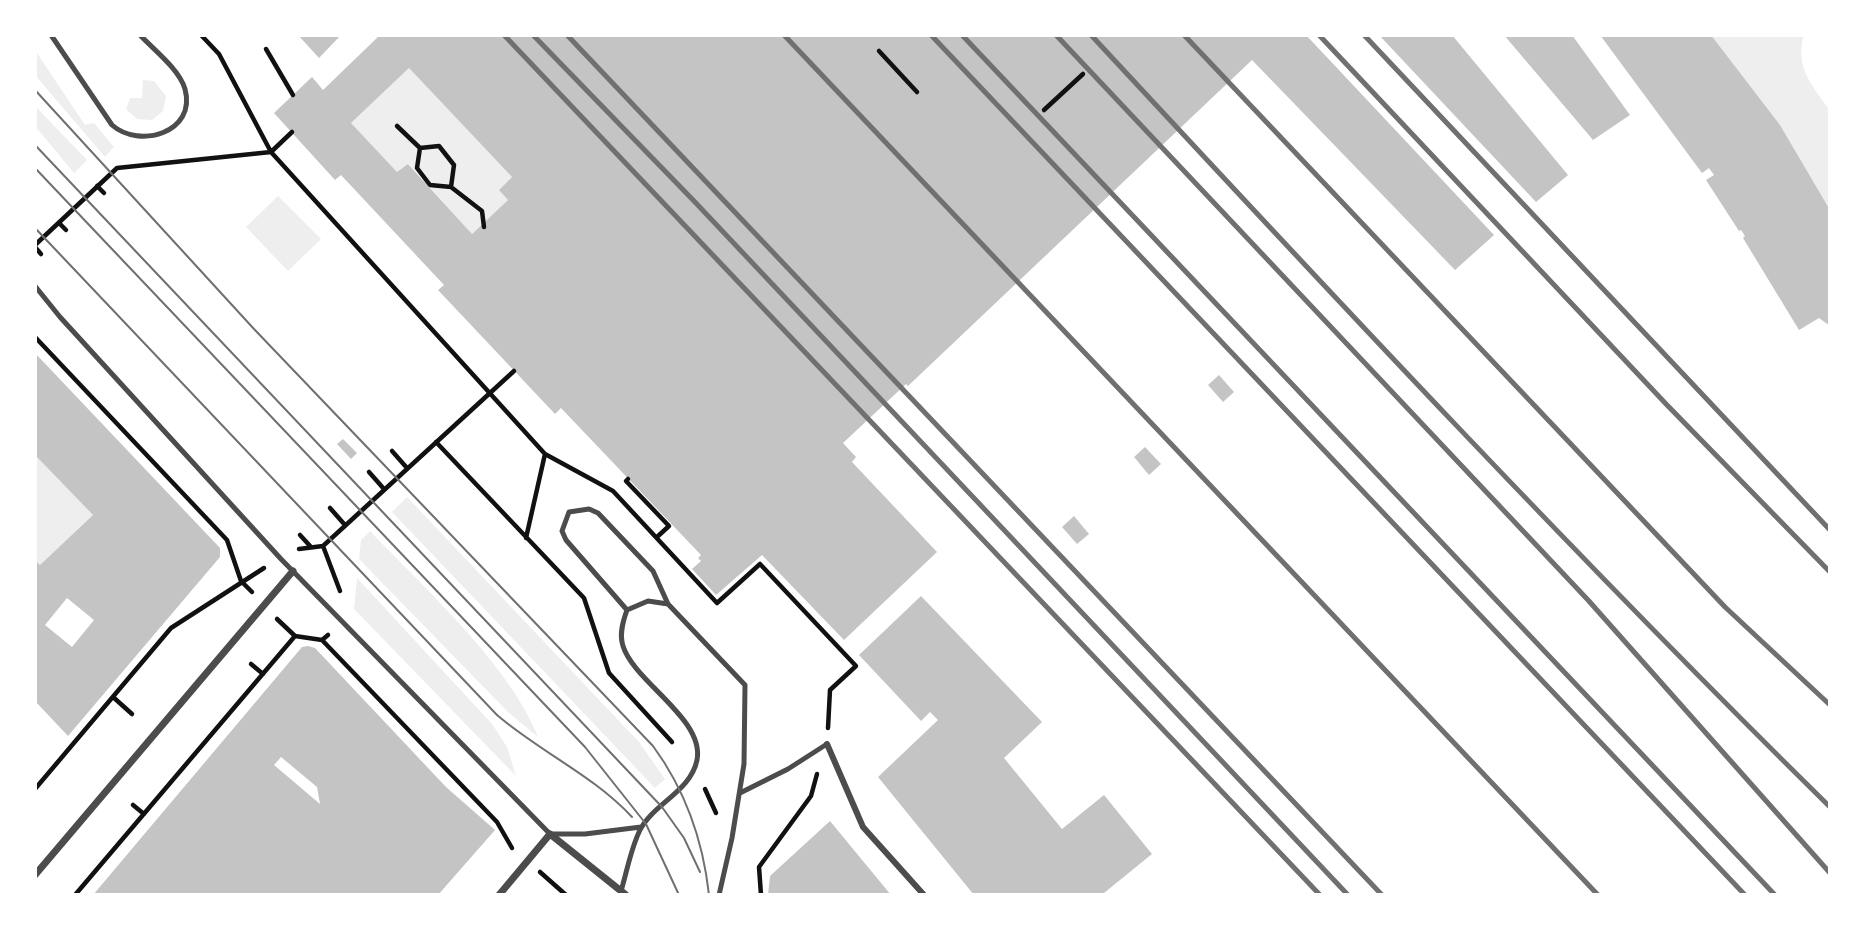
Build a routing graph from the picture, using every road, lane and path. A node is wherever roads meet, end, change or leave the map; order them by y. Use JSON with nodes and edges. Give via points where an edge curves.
{"nodes":[{"id":1,"x":51,"y":35,"type":"edge"},
{"id":2,"x":140,"y":35,"type":"edge"},
{"id":3,"x":201,"y":35,"type":"edge"},
{"id":4,"x":266,"y":49,"type":"dead end"},
{"id":5,"x":879,"y":51,"type":"dead end"},
{"id":6,"x":1083,"y":74,"type":"dead end"},
{"id":7,"x":918,"y":92,"type":"dead end"},
{"id":8,"x":293,"y":95,"type":"dead end"},
{"id":9,"x":1044,"y":110,"type":"dead end"},
{"id":10,"x":397,"y":126,"type":"dead end"},
{"id":11,"x":292,"y":132,"type":"dead end"},
{"id":12,"x":420,"y":148,"type":"junction"},
{"id":13,"x":271,"y":152,"type":"junction"},
{"id":14,"x":120,"y":167,"type":"junction"},
{"id":15,"x":125,"y":172,"type":"dead end"},
{"id":16,"x":97,"y":186,"type":"junction"},
{"id":17,"x":451,"y":187,"type":"junction"},
{"id":18,"x":104,"y":193,"type":"dead end"},
{"id":19,"x":59,"y":223,"type":"junction"},
{"id":20,"x":484,"y":227,"type":"dead end"},
{"id":21,"x":66,"y":230,"type":"dead end"},
{"id":22,"x":35,"y":246,"type":"edge"},
{"id":23,"x":41,"y":254,"type":"dead end"},
{"id":24,"x":35,"y":286,"type":"edge"},
{"id":25,"x":35,"y":337,"type":"edge"},
{"id":26,"x":514,"y":371,"type":"dead end"},
{"id":27,"x":490,"y":393,"type":"junction"},
{"id":28,"x":436,"y":442,"type":"junction"},
{"id":29,"x":393,"y":451,"type":"dead end"},
{"id":30,"x":545,"y":454,"type":"junction"},
{"id":31,"x":407,"y":468,"type":"junction"},
{"id":32,"x":369,"y":472,"type":"dead end"},
{"id":33,"x":628,"y":479,"type":"dead end"},
{"id":34,"x":384,"y":489,"type":"junction"},
{"id":35,"x":330,"y":508,"type":"dead end"},
{"id":36,"x":345,"y":525,"type":"junction"},
{"id":37,"x":300,"y":535,"type":"dead end"},
{"id":38,"x":657,"y":537,"type":"junction"},
{"id":39,"x":526,"y":538,"type":"junction"},
{"id":40,"x":323,"y":546,"type":"junction"},
{"id":41,"x":311,"y":547,"type":"junction"},
{"id":42,"x":297,"y":550,"type":"dead end"},
{"id":43,"x":293,"y":571,"type":"junction"},
{"id":44,"x":343,"y":597,"type":"dead end"},
{"id":45,"x":668,"y":604,"type":"junction"},
{"id":46,"x":627,"y":610,"type":"junction"},
{"id":47,"x":287,"y":629,"type":"dead end"},
{"id":48,"x":329,"y":634,"type":"dead end"},
{"id":49,"x":293,"y":638,"type":"junction"},
{"id":50,"x":322,"y":640,"type":"junction"},
{"id":51,"x":251,"y":664,"type":"dead end"},
{"id":52,"x":262,"y":674,"type":"junction"},
{"id":53,"x":113,"y":697,"type":"junction"},
{"id":54,"x":132,"y":714,"type":"dead end"},
{"id":55,"x":827,"y":744,"type":"junction"},
{"id":56,"x":675,"y":745,"type":"dead end"},
{"id":57,"x":35,"y":789,"type":"edge"},
{"id":58,"x":704,"y":789,"type":"dead end"},
{"id":59,"x":740,"y":793,"type":"junction"},
{"id":60,"x":133,"y":804,"type":"dead end"},
{"id":61,"x":144,"y":814,"type":"junction"},
{"id":62,"x":720,"y":820,"type":"dead end"},
{"id":63,"x":641,"y":827,"type":"junction"},
{"id":64,"x":550,"y":834,"type":"junction"},
{"id":65,"x":508,"y":844,"type":"dead end"},
{"id":66,"x":754,"y":863,"type":"dead end"},
{"id":67,"x":759,"y":867,"type":"junction"},
{"id":68,"x":35,"y":875,"type":"edge"},
{"id":69,"x":623,"y":893,"type":"edge"},
{"id":70,"x":75,"y":895,"type":"edge"},
{"id":71,"x":499,"y":895,"type":"edge"},
{"id":72,"x":719,"y":895,"type":"edge"},
{"id":73,"x":761,"y":895,"type":"edge"},
{"id":74,"x":924,"y":895,"type":"edge"}],
"edges":[{"from":1,"to":2,"type":"lane","via":[[113,125],[125,135],[142,138],[171,130],[187,99],[177,75]]},
{"from":3,"to":13,"type":"path","via":[[219,54]]},
{"from":4,"to":8,"type":"path"},
{"from":5,"to":7,"type":"path"},
{"from":6,"to":9,"type":"path"},
{"from":10,"to":12,"type":"path"},
{"from":11,"to":13,"type":"path"},
{"from":12,"to":17,"type":"path","via":[[417,168],[430,185]]},
{"from":12,"to":17,"type":"path","via":[[439,146],[454,164]]},
{"from":13,"to":14,"type":"path"},
{"from":13,"to":27,"type":"path"},
{"from":14,"to":15,"type":"path"},
{"from":14,"to":16,"type":"path"},
{"from":16,"to":18,"type":"path"},
{"from":16,"to":19,"type":"path"},
{"from":17,"to":20,"type":"path","via":[[482,211]]},
{"from":19,"to":21,"type":"path"},
{"from":19,"to":22,"type":"path"},
{"from":22,"to":23,"type":"path"},
{"from":24,"to":43,"type":"lane"},
{"from":25,"to":53,"type":"path","via":[[74,373],[227,540],[241,581],[171,628]]},
{"from":26,"to":27,"type":"path"},
{"from":27,"to":28,"type":"path"},
{"from":27,"to":30,"type":"path"},
{"from":28,"to":31,"type":"path"},
{"from":28,"to":39,"type":"path"},
{"from":29,"to":31,"type":"path"},
{"from":30,"to":38,"type":"path","via":[[613,491]]},
{"from":30,"to":39,"type":"path"},
{"from":31,"to":34,"type":"path"},
{"from":32,"to":34,"type":"path"},
{"from":33,"to":38,"type":"path","via":[[669,526]]},
{"from":34,"to":36,"type":"path"},
{"from":35,"to":36,"type":"path"},
{"from":36,"to":40,"type":"path"},
{"from":37,"to":41,"type":"path"},
{"from":38,"to":55,"type":"path","via":[[717,603],[760,564],[856,666],[830,690]]},
{"from":39,"to":56,"type":"path","via":[[584,598],[609,673]]},
{"from":40,"to":41,"type":"path"},
{"from":40,"to":44,"type":"path"},
{"from":41,"to":42,"type":"path"},
{"from":43,"to":64,"type":"lane"},
{"from":43,"to":68,"type":"street"},
{"from":45,"to":46,"type":"lane","via":[[648,601]]},
{"from":45,"to":46,"type":"lane","via":[[653,571],[598,513],[589,509],[569,512],[562,531],[566,541]]},
{"from":45,"to":59,"type":"lane","via":[[745,685]]},
{"from":46,"to":63,"type":"lane","via":[[622,636],[629,659],[687,725],[698,752],[687,779]]},
{"from":47,"to":49,"type":"path"},
{"from":48,"to":50,"type":"path"},
{"from":49,"to":50,"type":"path"},
{"from":49,"to":52,"type":"path"},
{"from":50,"to":65,"type":"path","via":[[497,822]]},
{"from":51,"to":52,"type":"path"},
{"from":52,"to":61,"type":"path"},
{"from":53,"to":54,"type":"path"},
{"from":53,"to":57,"type":"path"},
{"from":55,"to":59,"type":"lane"},
{"from":55,"to":67,"type":"path","via":[[811,796]]},
{"from":55,"to":74,"type":"street","via":[[863,827]]},
{"from":58,"to":62,"type":"path"},
{"from":59,"to":72,"type":"lane"},
{"from":60,"to":61,"type":"path"},
{"from":61,"to":70,"type":"path"},
{"from":63,"to":64,"type":"lane"},
{"from":63,"to":69,"type":"lane"},
{"from":64,"to":69,"type":"street"},
{"from":64,"to":71,"type":"street"},
{"from":66,"to":67,"type":"path"},
{"from":67,"to":73,"type":"path"}]}
